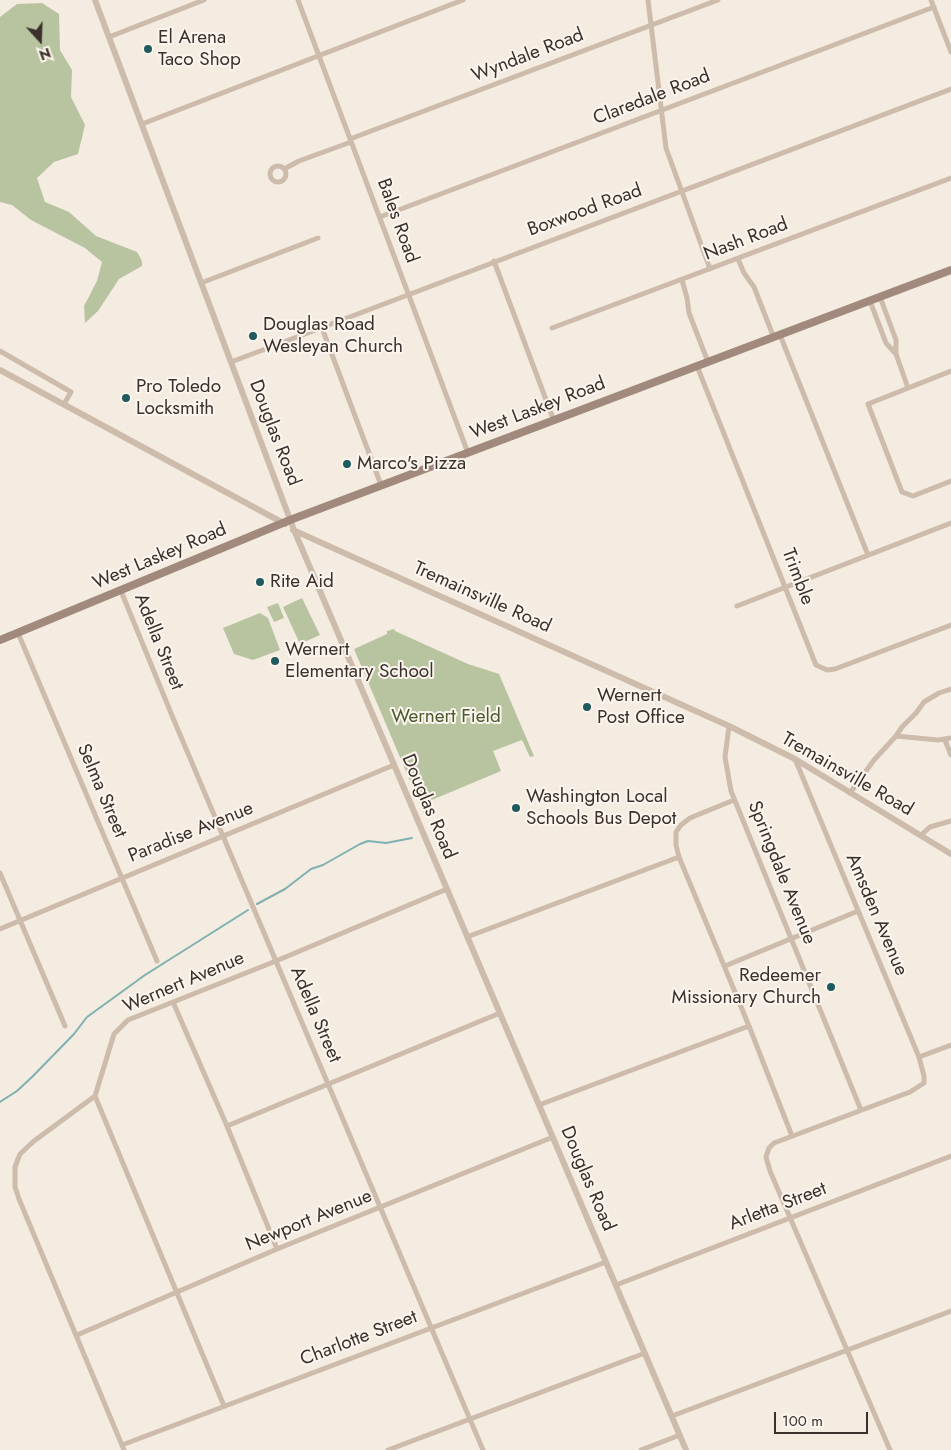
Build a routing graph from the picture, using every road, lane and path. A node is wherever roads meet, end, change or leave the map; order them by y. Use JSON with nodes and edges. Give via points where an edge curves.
{"nodes":[{"id":1,"x":95,"y":0,"type":"edge"},
{"id":2,"x":204,"y":0,"type":"edge"},
{"id":3,"x":298,"y":0,"type":"edge"},
{"id":4,"x":463,"y":0,"type":"edge"},
{"id":5,"x":648,"y":0,"type":"edge"},
{"id":6,"x":718,"y":0,"type":"edge"},
{"id":7,"x":931,"y":0,"type":"edge"},
{"id":8,"x":934,"y":7,"type":"junction"},
{"id":9,"x":651,"y":25,"type":"junction"},
{"id":10,"x":109,"y":37,"type":"junction"},
{"id":11,"x":951,"y":52,"type":"edge"},
{"id":12,"x":319,"y":56,"type":"junction"},
{"id":13,"x":951,"y":89,"type":"edge"},
{"id":14,"x":660,"y":111,"type":"junction"},
{"id":15,"x":142,"y":124,"type":"junction"},
{"id":16,"x":350,"y":141,"type":"junction"},
{"id":17,"x":284,"y":169,"type":"dead end"},
{"id":18,"x":951,"y":178,"type":"edge"},
{"id":19,"x":680,"y":192,"type":"junction"},
{"id":20,"x":380,"y":216,"type":"junction"},
{"id":21,"x":318,"y":238,"type":"dead end"},
{"id":22,"x":738,"y":259,"type":"junction"},
{"id":23,"x":494,"y":261,"type":"junction"},
{"id":24,"x":710,"y":269,"type":"junction"},
{"id":25,"x":951,"y":270,"type":"edge"},
{"id":26,"x":682,"y":280,"type":"junction"},
{"id":27,"x":201,"y":283,"type":"junction"},
{"id":28,"x":408,"y":294,"type":"junction"},
{"id":29,"x":880,"y":297,"type":"junction"},
{"id":30,"x":870,"y":301,"type":"junction"},
{"id":31,"x":322,"y":328,"type":"junction"},
{"id":32,"x":552,"y":328,"type":"dead end"},
{"id":33,"x":777,"y":337,"type":"junction"},
{"id":34,"x":0,"y":350,"type":"edge"},
{"id":35,"x":896,"y":354,"type":"junction"},
{"id":36,"x":230,"y":362,"type":"junction"},
{"id":37,"x":708,"y":362,"type":"junction"},
{"id":38,"x":697,"y":366,"type":"junction"},
{"id":39,"x":0,"y":370,"type":"edge"},
{"id":40,"x":951,"y":371,"type":"edge"},
{"id":41,"x":908,"y":388,"type":"junction"},
{"id":42,"x":64,"y":404,"type":"junction"},
{"id":43,"x":554,"y":421,"type":"junction"},
{"id":44,"x":468,"y":453,"type":"junction"},
{"id":45,"x":951,"y":481,"type":"edge"},
{"id":46,"x":380,"y":485,"type":"junction"},
{"id":47,"x":287,"y":521,"type":"junction"},
{"id":48,"x":951,"y":523,"type":"edge"},
{"id":49,"x":294,"y":530,"type":"junction"},
{"id":50,"x":868,"y":555,"type":"junction"},
{"id":51,"x":785,"y":587,"type":"junction"},
{"id":52,"x":121,"y":591,"type":"junction"},
{"id":53,"x":737,"y":606,"type":"dead end"},
{"id":54,"x":951,"y":625,"type":"edge"},
{"id":55,"x":18,"y":633,"type":"junction"},
{"id":56,"x":0,"y":640,"type":"edge"},
{"id":57,"x":951,"y":688,"type":"edge"},
{"id":58,"x":729,"y":726,"type":"junction"},
{"id":59,"x":896,"y":736,"type":"junction"},
{"id":60,"x":951,"y":738,"type":"edge"},
{"id":61,"x":945,"y":740,"type":"junction"},
{"id":62,"x":951,"y":755,"type":"edge"},
{"id":63,"x":795,"y":760,"type":"junction"},
{"id":64,"x":394,"y":765,"type":"junction"},
{"id":65,"x":850,"y":793,"type":"junction"},
{"id":66,"x":734,"y":800,"type":"junction"},
{"id":67,"x":951,"y":821,"type":"edge"},
{"id":68,"x":921,"y":835,"type":"junction"},
{"id":69,"x":224,"y":837,"type":"junction"},
{"id":70,"x":951,"y":854,"type":"edge"},
{"id":71,"x":679,"y":857,"type":"junction"},
{"id":72,"x":0,"y":873,"type":"edge"},
{"id":73,"x":121,"y":877,"type":"junction"},
{"id":74,"x":447,"y":889,"type":"junction"},
{"id":75,"x":858,"y":911,"type":"junction"},
{"id":76,"x":20,"y":920,"type":"junction"},
{"id":77,"x":0,"y":929,"type":"edge"},
{"id":78,"x":468,"y":937,"type":"junction"},
{"id":79,"x":792,"y":939,"type":"junction"},
{"id":80,"x":157,"y":961,"type":"dead end"},
{"id":81,"x":276,"y":961,"type":"junction"},
{"id":82,"x":725,"y":966,"type":"junction"},
{"id":83,"x":173,"y":1002,"type":"junction"},
{"id":84,"x":500,"y":1013,"type":"junction"},
{"id":85,"x":65,"y":1026,"type":"dead end"},
{"id":86,"x":749,"y":1026,"type":"junction"},
{"id":87,"x":951,"y":1045,"type":"edge"},
{"id":88,"x":919,"y":1058,"type":"junction"},
{"id":89,"x":327,"y":1084,"type":"junction"},
{"id":90,"x":95,"y":1096,"type":"junction"},
{"id":91,"x":539,"y":1105,"type":"junction"},
{"id":92,"x":862,"y":1110,"type":"junction"},
{"id":93,"x":227,"y":1126,"type":"junction"},
{"id":94,"x":792,"y":1136,"type":"junction"},
{"id":95,"x":553,"y":1137,"type":"junction"},
{"id":96,"x":951,"y":1156,"type":"edge"},
{"id":97,"x":380,"y":1208,"type":"junction"},
{"id":98,"x":791,"y":1218,"type":"junction"},
{"id":99,"x":277,"y":1249,"type":"junction"},
{"id":100,"x":606,"y":1262,"type":"junction"},
{"id":101,"x":616,"y":1285,"type":"junction"},
{"id":102,"x":177,"y":1292,"type":"junction"},
{"id":103,"x":951,"y":1311,"type":"edge"},
{"id":104,"x":430,"y":1328,"type":"junction"},
{"id":105,"x":77,"y":1335,"type":"junction"},
{"id":106,"x":848,"y":1350,"type":"junction"},
{"id":107,"x":645,"y":1353,"type":"junction"},
{"id":108,"x":224,"y":1406,"type":"junction"},
{"id":109,"x":672,"y":1416,"type":"junction"},
{"id":110,"x":469,"y":1419,"type":"junction"},
{"id":111,"x":680,"y":1435,"type":"junction"},
{"id":112,"x":123,"y":1448,"type":"edge"},
{"id":113,"x":388,"y":1450,"type":"edge"},
{"id":114,"x":483,"y":1450,"type":"edge"},
{"id":115,"x":641,"y":1450,"type":"edge"},
{"id":116,"x":686,"y":1450,"type":"edge"},
{"id":117,"x":890,"y":1450,"type":"edge"}],
"edges":[{"from":1,"to":10,"type":"street","name":"Douglas Road"},
{"from":2,"to":10,"type":"street"},
{"from":3,"to":12,"type":"street","name":"Bales Road"},
{"from":4,"to":12,"type":"street"},
{"from":5,"to":9,"type":"street"},
{"from":6,"to":9,"type":"street","name":"Wyndale Road"},
{"from":7,"to":8,"type":"street"},
{"from":8,"to":11,"type":"street"},
{"from":8,"to":14,"type":"street","name":"Claredale Road"},
{"from":9,"to":14,"type":"street"},
{"from":9,"to":16,"type":"street","name":"Wyndale Road"},
{"from":10,"to":15,"type":"street","name":"Douglas Road"},
{"from":12,"to":15,"type":"street"},
{"from":12,"to":16,"type":"street","name":"Bales Road"},
{"from":13,"to":19,"type":"street","name":"Boxwood Road"},
{"from":14,"to":19,"type":"street","via":[[666,148]]},
{"from":14,"to":20,"type":"street","name":"Claredale Road"},
{"from":15,"to":27,"type":"street","name":"Douglas Road"},
{"from":16,"to":17,"type":"street","name":"Wyndale Road"},
{"from":16,"to":20,"type":"street","name":"Bales Road"},
{"from":18,"to":22,"type":"street","name":"Nash Road"},
{"from":19,"to":23,"type":"street","name":"Boxwood Road"},
{"from":19,"to":24,"type":"street"},
{"from":20,"to":28,"type":"street","name":"Bales Road"},
{"from":21,"to":27,"type":"street"},
{"from":22,"to":24,"type":"street","name":"Nash Road"},
{"from":22,"to":33,"type":"street"},
{"from":23,"to":28,"type":"street","name":"Boxwood Road"},
{"from":23,"to":43,"type":"street"},
{"from":24,"to":26,"type":"street","name":"Nash Road"},
{"from":25,"to":29,"type":"main road","name":"West Laskey Road"},
{"from":26,"to":32,"type":"street","name":"Nash Road"},
{"from":26,"to":37,"type":"street","via":[[688,314]]},
{"from":27,"to":36,"type":"street","name":"Douglas Road"},
{"from":28,"to":31,"type":"street","name":"Boxwood Road"},
{"from":28,"to":44,"type":"street","name":"Bales Road"},
{"from":29,"to":30,"type":"main road","name":"West Laskey Road"},
{"from":29,"to":35,"type":"street","via":[[896,340]]},
{"from":30,"to":33,"type":"main road","name":"West Laskey Road"},
{"from":30,"to":35,"type":"street","via":[[886,343]]},
{"from":31,"to":36,"type":"street","name":"Boxwood Road"},
{"from":31,"to":46,"type":"street"},
{"from":33,"to":37,"type":"main road","name":"West Laskey Road"},
{"from":33,"to":50,"type":"street"},
{"from":34,"to":42,"type":"street","via":[[71,392]]},
{"from":35,"to":41,"type":"street"},
{"from":36,"to":47,"type":"street","name":"Douglas Road"},
{"from":37,"to":38,"type":"main road","name":"West Laskey Road"},
{"from":38,"to":43,"type":"main road","name":"West Laskey Road"},
{"from":38,"to":51,"type":"street","name":"Trimble"},
{"from":39,"to":42,"type":"street"},
{"from":40,"to":41,"type":"street"},
{"from":41,"to":45,"type":"street","via":[[868,404],[902,492],[913,496]]},
{"from":42,"to":47,"type":"street"},
{"from":43,"to":44,"type":"main road","name":"West Laskey Road"},
{"from":44,"to":46,"type":"main road","name":"West Laskey Road"},
{"from":46,"to":47,"type":"main road","name":"West Laskey Road"},
{"from":47,"to":49,"type":"street","name":"Douglas Road"},
{"from":47,"to":52,"type":"main road","name":"West Laskey Road"},
{"from":48,"to":50,"type":"street"},
{"from":49,"to":58,"type":"street","name":"Tremainsville Road"},
{"from":49,"to":64,"type":"street","name":"Douglas Road"},
{"from":50,"to":51,"type":"street"},
{"from":51,"to":53,"type":"street"},
{"from":51,"to":54,"type":"street","name":"Trimble","via":[[812,658],[816,665],[827,670]]},
{"from":52,"to":55,"type":"main road","name":"West Laskey Road"},
{"from":52,"to":69,"type":"street","name":"Adella Street"},
{"from":55,"to":56,"type":"main road","name":"West Laskey Road"},
{"from":55,"to":73,"type":"street","name":"Selma Street"},
{"from":57,"to":59,"type":"street","via":[[924,702]]},
{"from":58,"to":63,"type":"street","name":"Tremainsville Road"},
{"from":58,"to":66,"type":"street","name":"Springdale Avenue","via":[[725,757]]},
{"from":59,"to":61,"type":"street"},
{"from":59,"to":65,"type":"street"},
{"from":60,"to":61,"type":"street"},
{"from":61,"to":62,"type":"street"},
{"from":63,"to":65,"type":"street","name":"Tremainsville Road"},
{"from":63,"to":75,"type":"street","name":"Amsden Avenue"},
{"from":64,"to":69,"type":"street","name":"Paradise Avenue"},
{"from":64,"to":74,"type":"street","name":"Douglas Road"},
{"from":65,"to":68,"type":"street","name":"Tremainsville Road"},
{"from":66,"to":71,"type":"street","via":[[681,824],[676,832]]},
{"from":66,"to":79,"type":"street","name":"Springdale Avenue"},
{"from":67,"to":68,"type":"street","via":[[930,827]]},
{"from":68,"to":70,"type":"street","name":"Tremainsville Road"},
{"from":69,"to":73,"type":"street","name":"Paradise Avenue"},
{"from":69,"to":81,"type":"street","name":"Adella Street"},
{"from":71,"to":78,"type":"street"},
{"from":71,"to":82,"type":"street"},
{"from":72,"to":76,"type":"street"},
{"from":73,"to":76,"type":"street","name":"Paradise Avenue"},
{"from":73,"to":80,"type":"street","name":"Selma Street"},
{"from":74,"to":78,"type":"street","name":"Douglas Road"},
{"from":74,"to":81,"type":"street","name":"Wernert Avenue"},
{"from":75,"to":79,"type":"street"},
{"from":75,"to":88,"type":"street","name":"Amsden Avenue"},
{"from":76,"to":77,"type":"street","name":"Paradise Avenue"},
{"from":76,"to":85,"type":"street"},
{"from":78,"to":84,"type":"street","name":"Douglas Road"},
{"from":79,"to":82,"type":"street"},
{"from":79,"to":92,"type":"street","name":"Springdale Avenue"},
{"from":81,"to":83,"type":"street","name":"Wernert Avenue"},
{"from":81,"to":89,"type":"street","name":"Adella Street"},
{"from":82,"to":86,"type":"street"},
{"from":83,"to":90,"type":"street","name":"Wernert Avenue","via":[[128,1020],[118,1028],[109,1046]]},
{"from":83,"to":93,"type":"street"},
{"from":84,"to":89,"type":"street"},
{"from":84,"to":91,"type":"street","name":"Douglas Road"},
{"from":86,"to":91,"type":"street"},
{"from":86,"to":94,"type":"street"},
{"from":87,"to":88,"type":"street"},
{"from":88,"to":92,"type":"street","name":"Amsden Avenue","via":[[924,1083],[910,1092]]},
{"from":89,"to":93,"type":"street"},
{"from":89,"to":97,"type":"street","name":"Adella Street"},
{"from":90,"to":102,"type":"street"},
{"from":90,"to":105,"type":"street","via":[[34,1141],[20,1154],[15,1167],[19,1199]]},
{"from":91,"to":95,"type":"street","name":"Douglas Road"},
{"from":92,"to":94,"type":"street"},
{"from":93,"to":99,"type":"street"},
{"from":94,"to":98,"type":"street","via":[[774,1143],[766,1157]]},
{"from":95,"to":97,"type":"street","name":"Newport Avenue"},
{"from":95,"to":100,"type":"street","name":"Douglas Road"},
{"from":96,"to":98,"type":"street","name":"Arletta Street"},
{"from":97,"to":99,"type":"street","name":"Newport Avenue"},
{"from":97,"to":104,"type":"street","name":"Adella Street"},
{"from":98,"to":101,"type":"street","name":"Arletta Street"},
{"from":98,"to":106,"type":"street"},
{"from":99,"to":102,"type":"street","name":"Newport Avenue"},
{"from":100,"to":101,"type":"street","name":"Douglas Road"},
{"from":100,"to":104,"type":"street","name":"Charlotte Street"},
{"from":101,"to":107,"type":"street","name":"Douglas Road"},
{"from":102,"to":105,"type":"street","name":"Newport Avenue"},
{"from":102,"to":108,"type":"street"},
{"from":103,"to":106,"type":"street"},
{"from":104,"to":108,"type":"street","name":"Charlotte Street"},
{"from":104,"to":110,"type":"street","name":"Adella Street"},
{"from":105,"to":112,"type":"street"},
{"from":106,"to":109,"type":"street"},
{"from":106,"to":117,"type":"street"},
{"from":107,"to":109,"type":"street","name":"Douglas Road"},
{"from":107,"to":110,"type":"street"},
{"from":108,"to":112,"type":"street","name":"Charlotte Street"},
{"from":109,"to":111,"type":"street","name":"Douglas Road"},
{"from":110,"to":113,"type":"street"},
{"from":110,"to":114,"type":"street","name":"Adella Street"},
{"from":111,"to":115,"type":"street"},
{"from":111,"to":116,"type":"street","name":"Douglas Road"}]}
